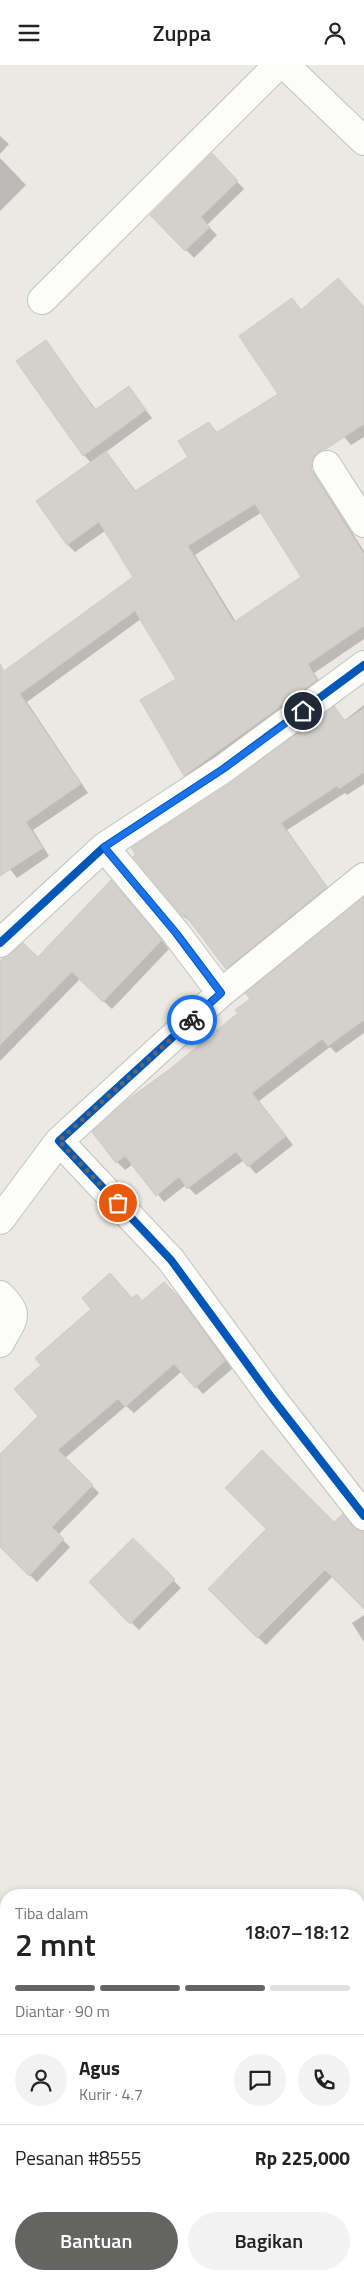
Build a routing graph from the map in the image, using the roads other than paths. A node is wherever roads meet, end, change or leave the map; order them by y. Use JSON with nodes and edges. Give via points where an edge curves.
{"nodes":[{"id":1,"x":364,"y":141,"type":"edge"},
{"id":2,"x":42,"y":299,"type":"dead end"},
{"id":3,"x":327,"y":465,"type":"dead end"},
{"id":4,"x":364,"y":523,"type":"edge"},
{"id":5,"x":364,"y":665,"type":"edge"},
{"id":6,"x":104,"y":847,"type":"junction"},
{"id":7,"x":364,"y":877,"type":"edge"},
{"id":8,"x":0,"y":943,"type":"edge"},
{"id":9,"x":221,"y":993,"type":"junction"},
{"id":10,"x":59,"y":1141,"type":"junction"},
{"id":11,"x":0,"y":1220,"type":"edge"},
{"id":12,"x":0,"y":1295,"type":"edge"},
{"id":13,"x":0,"y":1343,"type":"edge"},
{"id":14,"x":364,"y":1517,"type":"edge"}],
"edges":[{"from":1,"to":2,"type":"street","via":[[286,66],[277,66]]},
{"from":3,"to":4,"type":"street"},
{"from":5,"to":6,"type":"street","via":[[223,769]]},
{"from":6,"to":8,"type":"street"},
{"from":6,"to":9,"type":"street"},
{"from":7,"to":9,"type":"street"},
{"from":9,"to":10,"type":"street"},
{"from":10,"to":11,"type":"street"},
{"from":10,"to":14,"type":"street","via":[[171,1260]]},
{"from":12,"to":13,"type":"street","via":[[14,1311]]}]}
